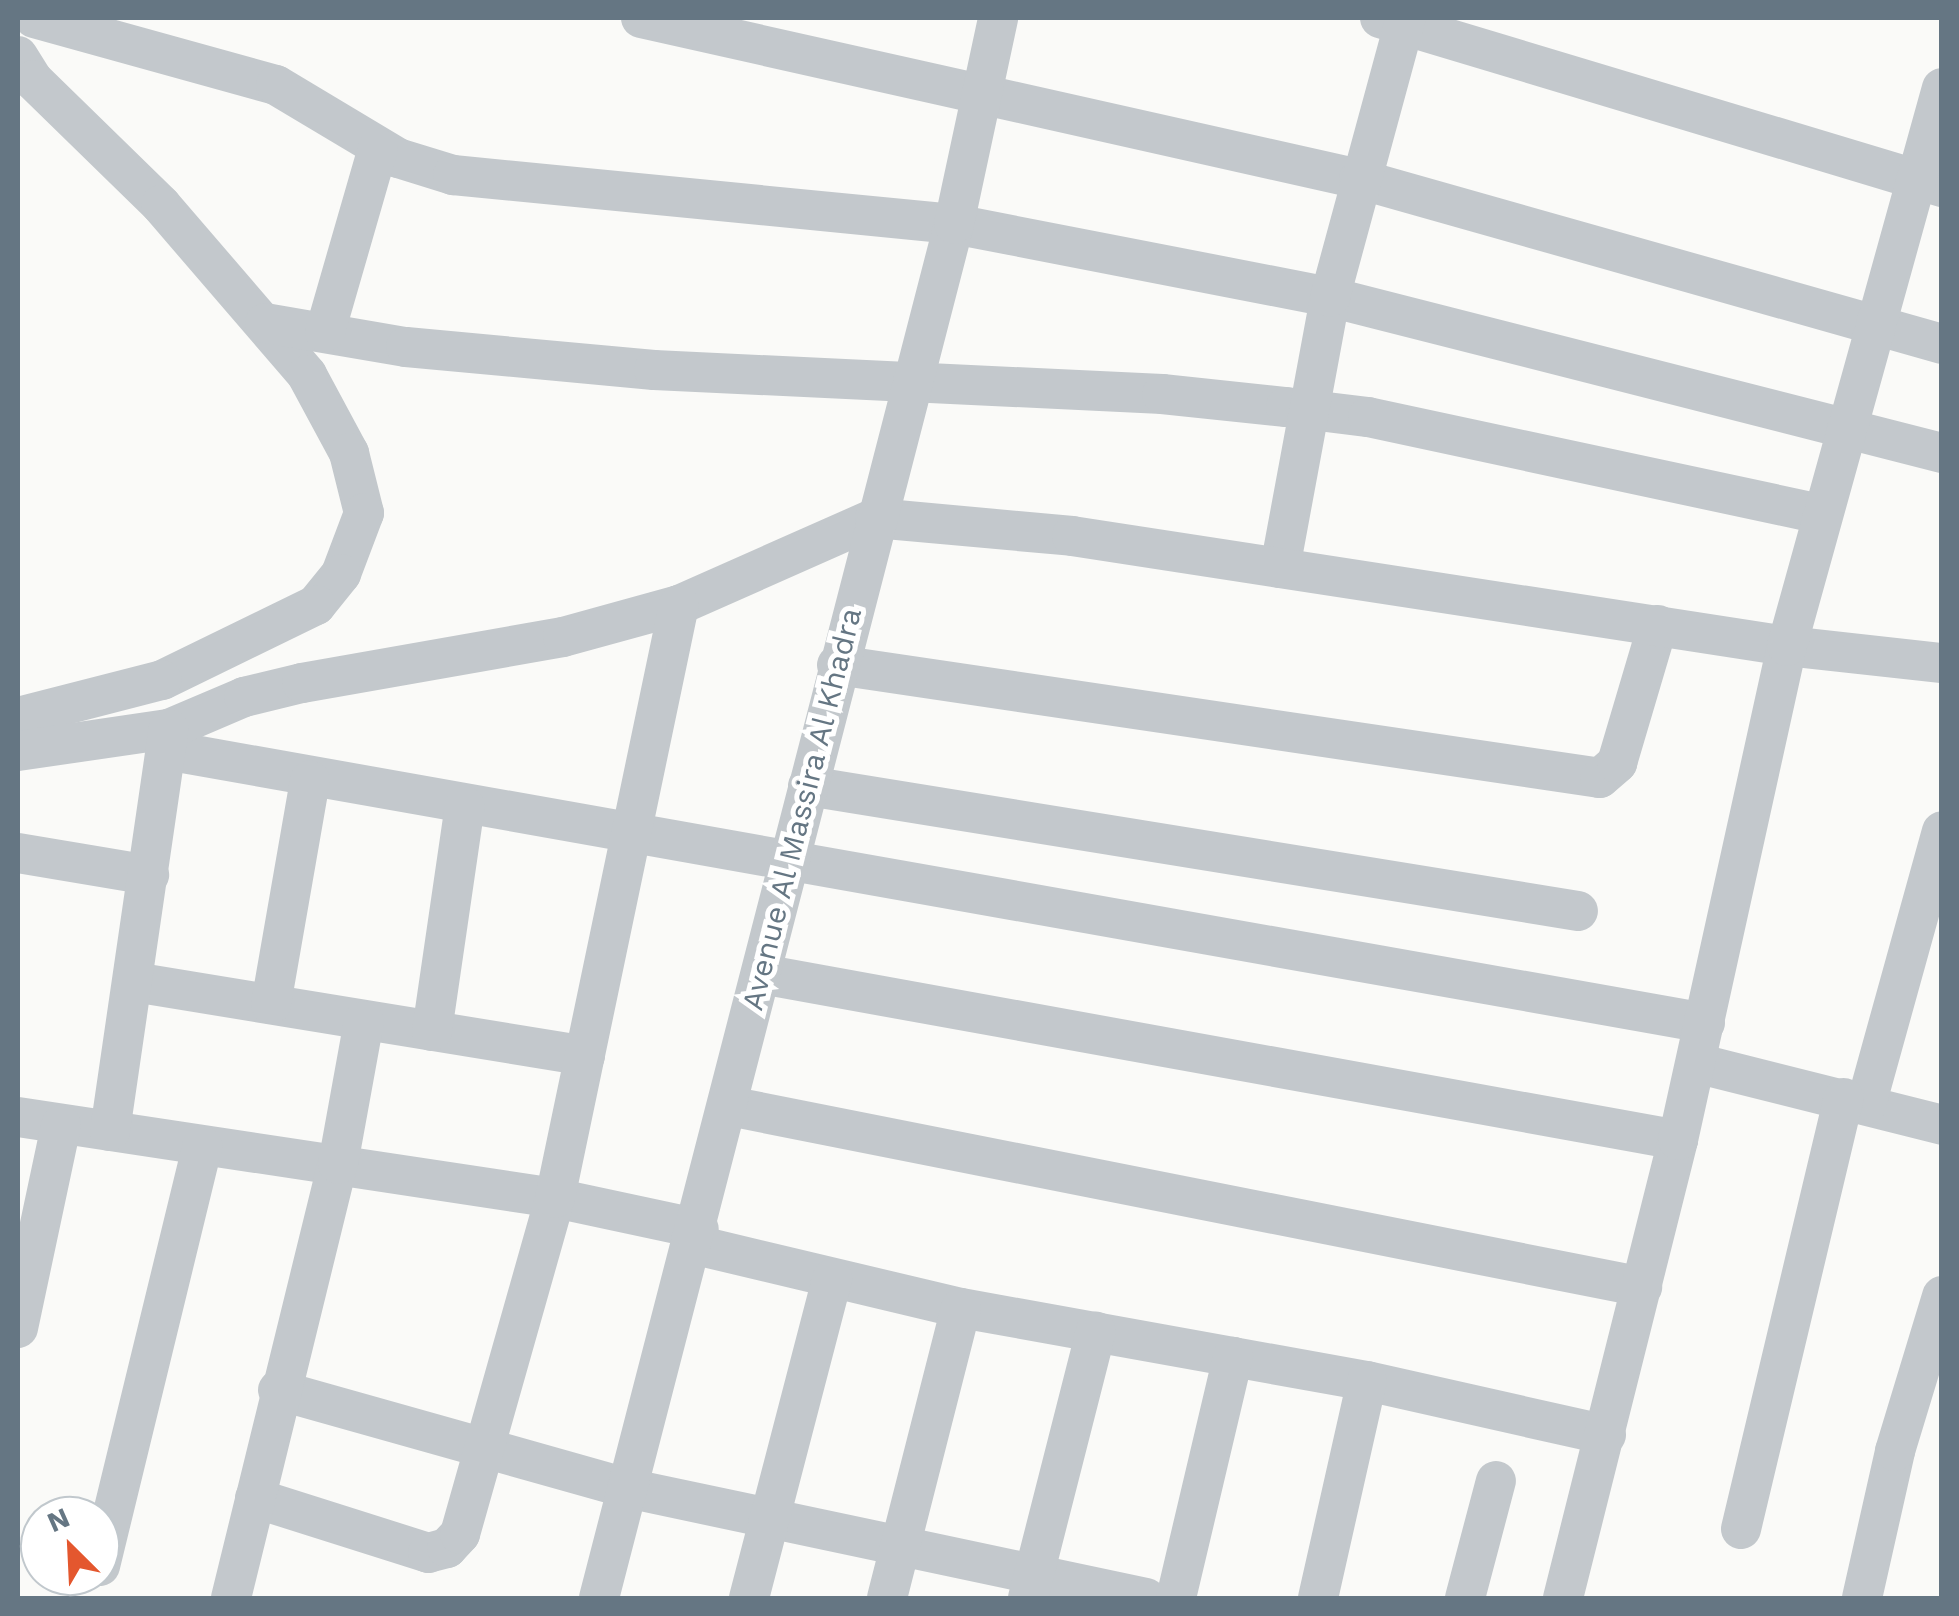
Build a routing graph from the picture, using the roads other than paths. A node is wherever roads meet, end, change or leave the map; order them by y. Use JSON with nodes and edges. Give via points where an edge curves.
{"nodes":[{"id":1,"x":34,"y":18,"type":"edge"},
{"id":2,"x":641,"y":18,"type":"edge"},
{"id":3,"x":998,"y":18,"type":"edge"},
{"id":4,"x":1397,"y":20,"type":"edge"},
{"id":5,"x":18,"y":56,"type":"edge"},
{"id":6,"x":1942,"y":88,"type":"edge"},
{"id":7,"x":982,"y":90,"type":"junction"},
{"id":8,"x":378,"y":148,"type":"junction"},
{"id":9,"x":1359,"y":179,"type":"junction"},
{"id":10,"x":1929,"y":183,"type":"edge"},
{"id":11,"x":954,"y":224,"type":"junction"},
{"id":12,"x":1330,"y":297,"type":"junction"},
{"id":13,"x":266,"y":323,"type":"junction"},
{"id":14,"x":1872,"y":329,"type":"junction"},
{"id":15,"x":325,"y":332,"type":"junction"},
{"id":16,"x":1942,"y":344,"type":"edge"},
{"id":17,"x":909,"y":387,"type":"junction"},
{"id":18,"x":1306,"y":410,"type":"junction"},
{"id":19,"x":1848,"y":430,"type":"junction"},
{"id":20,"x":1942,"y":453,"type":"edge"},
{"id":21,"x":1822,"y":514,"type":"junction"},
{"id":22,"x":875,"y":518,"type":"junction"},
{"id":23,"x":1280,"y":568,"type":"junction"},
{"id":24,"x":679,"y":605,"type":"junction"},
{"id":25,"x":1658,"y":624,"type":"junction"},
{"id":26,"x":1787,"y":646,"type":"junction"},
{"id":27,"x":1942,"y":663,"type":"edge"},
{"id":28,"x":837,"y":665,"type":"junction"},
{"id":29,"x":168,"y":740,"type":"junction"},
{"id":30,"x":19,"y":751,"type":"edge"},
{"id":31,"x":310,"y":780,"type":"junction"},
{"id":32,"x":808,"y":786,"type":"junction"},
{"id":33,"x":465,"y":806,"type":"junction"},
{"id":34,"x":1942,"y":830,"type":"edge"},
{"id":35,"x":634,"y":832,"type":"junction"},
{"id":36,"x":18,"y":853,"type":"edge"},
{"id":37,"x":786,"y":862,"type":"junction"},
{"id":38,"x":148,"y":875,"type":"junction"},
{"id":39,"x":1578,"y":911,"type":"dead end"},
{"id":40,"x":761,"y":974,"type":"junction"},
{"id":41,"x":134,"y":982,"type":"junction"},
{"id":42,"x":271,"y":1004,"type":"junction"},
{"id":43,"x":364,"y":1021,"type":"junction"},
{"id":44,"x":1705,"y":1023,"type":"junction"},
{"id":45,"x":432,"y":1030,"type":"junction"},
{"id":46,"x":584,"y":1056,"type":"junction"},
{"id":47,"x":1696,"y":1063,"type":"junction"},
{"id":48,"x":1855,"y":1101,"type":"junction"},
{"id":49,"x":729,"y":1106,"type":"junction"},
{"id":50,"x":18,"y":1117,"type":"edge"},
{"id":51,"x":1942,"y":1125,"type":"edge"},
{"id":52,"x":61,"y":1126,"type":"junction"},
{"id":53,"x":110,"y":1131,"type":"junction"},
{"id":54,"x":1678,"y":1140,"type":"junction"},
{"id":55,"x":202,"y":1146,"type":"junction"},
{"id":56,"x":338,"y":1164,"type":"junction"},
{"id":57,"x":556,"y":1198,"type":"junction"},
{"id":58,"x":697,"y":1237,"type":"junction"},
{"id":59,"x":832,"y":1280,"type":"junction"},
{"id":60,"x":1642,"y":1286,"type":"junction"},
{"id":61,"x":1942,"y":1296,"type":"edge"},
{"id":62,"x":962,"y":1308,"type":"junction"},
{"id":63,"x":18,"y":1328,"type":"edge"},
{"id":64,"x":1096,"y":1332,"type":"junction"},
{"id":65,"x":1233,"y":1357,"type":"junction"},
{"id":66,"x":1367,"y":1381,"type":"junction"},
{"id":67,"x":278,"y":1390,"type":"junction"},
{"id":68,"x":1606,"y":1435,"type":"junction"},
{"id":69,"x":486,"y":1452,"type":"junction"},
{"id":70,"x":1496,"y":1481,"type":"dead end"},
{"id":71,"x":626,"y":1488,"type":"junction"},
{"id":72,"x":117,"y":1496,"type":"edge"},
{"id":73,"x":255,"y":1498,"type":"junction"},
{"id":74,"x":770,"y":1516,"type":"junction"},
{"id":75,"x":1740,"y":1529,"type":"dead end"},
{"id":76,"x":900,"y":1545,"type":"junction"},
{"id":77,"x":1031,"y":1586,"type":"edge"},
{"id":78,"x":232,"y":1598,"type":"edge"},
{"id":79,"x":599,"y":1598,"type":"edge"},
{"id":80,"x":748,"y":1598,"type":"edge"},
{"id":81,"x":888,"y":1598,"type":"edge"},
{"id":82,"x":1146,"y":1598,"type":"edge"},
{"id":83,"x":1176,"y":1598,"type":"edge"},
{"id":84,"x":1318,"y":1598,"type":"edge"},
{"id":85,"x":1465,"y":1598,"type":"edge"},
{"id":86,"x":1563,"y":1598,"type":"edge"},
{"id":87,"x":1862,"y":1598,"type":"edge"}],
"edges":[{"from":1,"to":8,"type":"street","via":[[276,84]]},
{"from":2,"to":7,"type":"street"},
{"from":3,"to":7,"type":"street","name":"Avenue Al Massira Al Khadra"},
{"from":4,"to":9,"type":"street"},
{"from":4,"to":10,"type":"street"},
{"from":5,"to":13,"type":"street","via":[[33,80],[160,205]]},
{"from":6,"to":10,"type":"street"},
{"from":7,"to":9,"type":"street"},
{"from":7,"to":11,"type":"street","name":"Avenue Al Massira Al Khadra"},
{"from":8,"to":11,"type":"street","via":[[453,174]]},
{"from":8,"to":15,"type":"street"},
{"from":9,"to":12,"type":"street"},
{"from":9,"to":14,"type":"street"},
{"from":10,"to":14,"type":"street"},
{"from":11,"to":12,"type":"street"},
{"from":11,"to":17,"type":"street","name":"Avenue Al Massira Al Khadra"},
{"from":12,"to":18,"type":"street"},
{"from":12,"to":19,"type":"street"},
{"from":13,"to":15,"type":"street"},
{"from":13,"to":30,"type":"street","via":[[329,410],[362,484],[358,542],[341,574],[316,605]]},
{"from":14,"to":16,"type":"street"},
{"from":14,"to":19,"type":"street"},
{"from":15,"to":17,"type":"street","via":[[481,355]]},
{"from":17,"to":18,"type":"street","via":[[1162,394]]},
{"from":17,"to":22,"type":"street","name":"Avenue Al Massira Al Khadra"},
{"from":18,"to":21,"type":"street","via":[[1424,428]]},
{"from":18,"to":23,"type":"street"},
{"from":19,"to":20,"type":"street"},
{"from":19,"to":21,"type":"street"},
{"from":21,"to":26,"type":"street"},
{"from":22,"to":23,"type":"street","via":[[1072,536]]},
{"from":22,"to":24,"type":"street"},
{"from":22,"to":28,"type":"street","name":"Avenue Al Massira Al Khadra"},
{"from":23,"to":25,"type":"street"},
{"from":24,"to":29,"type":"street","via":[[515,648],[244,697]]},
{"from":24,"to":35,"type":"street"},
{"from":25,"to":26,"type":"street"},
{"from":25,"to":28,"type":"street","via":[[1618,763],[1600,778]]},
{"from":26,"to":27,"type":"street"},
{"from":26,"to":44,"type":"street"},
{"from":28,"to":32,"type":"street","name":"Avenue Al Massira Al Khadra"},
{"from":29,"to":30,"type":"street"},
{"from":29,"to":31,"type":"street"},
{"from":29,"to":38,"type":"street"},
{"from":31,"to":33,"type":"street"},
{"from":31,"to":42,"type":"street"},
{"from":32,"to":37,"type":"street","name":"Avenue Al Massira Al Khadra"},
{"from":32,"to":39,"type":"street"},
{"from":33,"to":35,"type":"street"},
{"from":33,"to":45,"type":"street"},
{"from":34,"to":48,"type":"street"},
{"from":35,"to":37,"type":"street"},
{"from":35,"to":46,"type":"street"},
{"from":36,"to":38,"type":"street"},
{"from":37,"to":40,"type":"street","name":"Avenue Al Massira Al Khadra"},
{"from":37,"to":44,"type":"street"},
{"from":38,"to":41,"type":"street"},
{"from":40,"to":49,"type":"street","name":"Avenue Al Massira Al Khadra"},
{"from":40,"to":54,"type":"street"},
{"from":41,"to":42,"type":"street"},
{"from":41,"to":53,"type":"street"},
{"from":42,"to":43,"type":"street"},
{"from":43,"to":45,"type":"street"},
{"from":43,"to":56,"type":"street"},
{"from":44,"to":47,"type":"street"},
{"from":45,"to":46,"type":"street"},
{"from":46,"to":57,"type":"street"},
{"from":47,"to":48,"type":"street"},
{"from":47,"to":54,"type":"street"},
{"from":48,"to":51,"type":"street"},
{"from":48,"to":75,"type":"street"},
{"from":49,"to":58,"type":"street","name":"Avenue Al Massira Al Khadra"},
{"from":49,"to":60,"type":"street"},
{"from":50,"to":52,"type":"street"},
{"from":52,"to":53,"type":"street"},
{"from":52,"to":63,"type":"street"},
{"from":53,"to":55,"type":"street"},
{"from":54,"to":60,"type":"street"},
{"from":55,"to":56,"type":"street"},
{"from":55,"to":72,"type":"street"},
{"from":56,"to":57,"type":"street"},
{"from":56,"to":67,"type":"street"},
{"from":57,"to":58,"type":"street"},
{"from":57,"to":69,"type":"street"},
{"from":58,"to":59,"type":"street"},
{"from":58,"to":71,"type":"street","name":"Avenue Al Massira Al Khadra"},
{"from":59,"to":62,"type":"street"},
{"from":59,"to":74,"type":"street"},
{"from":60,"to":68,"type":"street"},
{"from":61,"to":87,"type":"street","via":[[1895,1451]]},
{"from":62,"to":64,"type":"street"},
{"from":62,"to":76,"type":"street"},
{"from":64,"to":65,"type":"street"},
{"from":64,"to":77,"type":"street"},
{"from":65,"to":66,"type":"street"},
{"from":65,"to":83,"type":"street"},
{"from":66,"to":68,"type":"street"},
{"from":66,"to":84,"type":"street"},
{"from":67,"to":69,"type":"street"},
{"from":67,"to":73,"type":"street"},
{"from":68,"to":86,"type":"street"},
{"from":69,"to":71,"type":"street"},
{"from":69,"to":73,"type":"street","via":[[460,1534],[440,1552]]},
{"from":70,"to":85,"type":"street"},
{"from":71,"to":74,"type":"street"},
{"from":71,"to":79,"type":"street","name":"Avenue Al Massira Al Khadra"},
{"from":73,"to":78,"type":"street"},
{"from":74,"to":76,"type":"street"},
{"from":74,"to":80,"type":"street"},
{"from":76,"to":77,"type":"street"},
{"from":76,"to":81,"type":"street"},
{"from":77,"to":82,"type":"street"}]}
